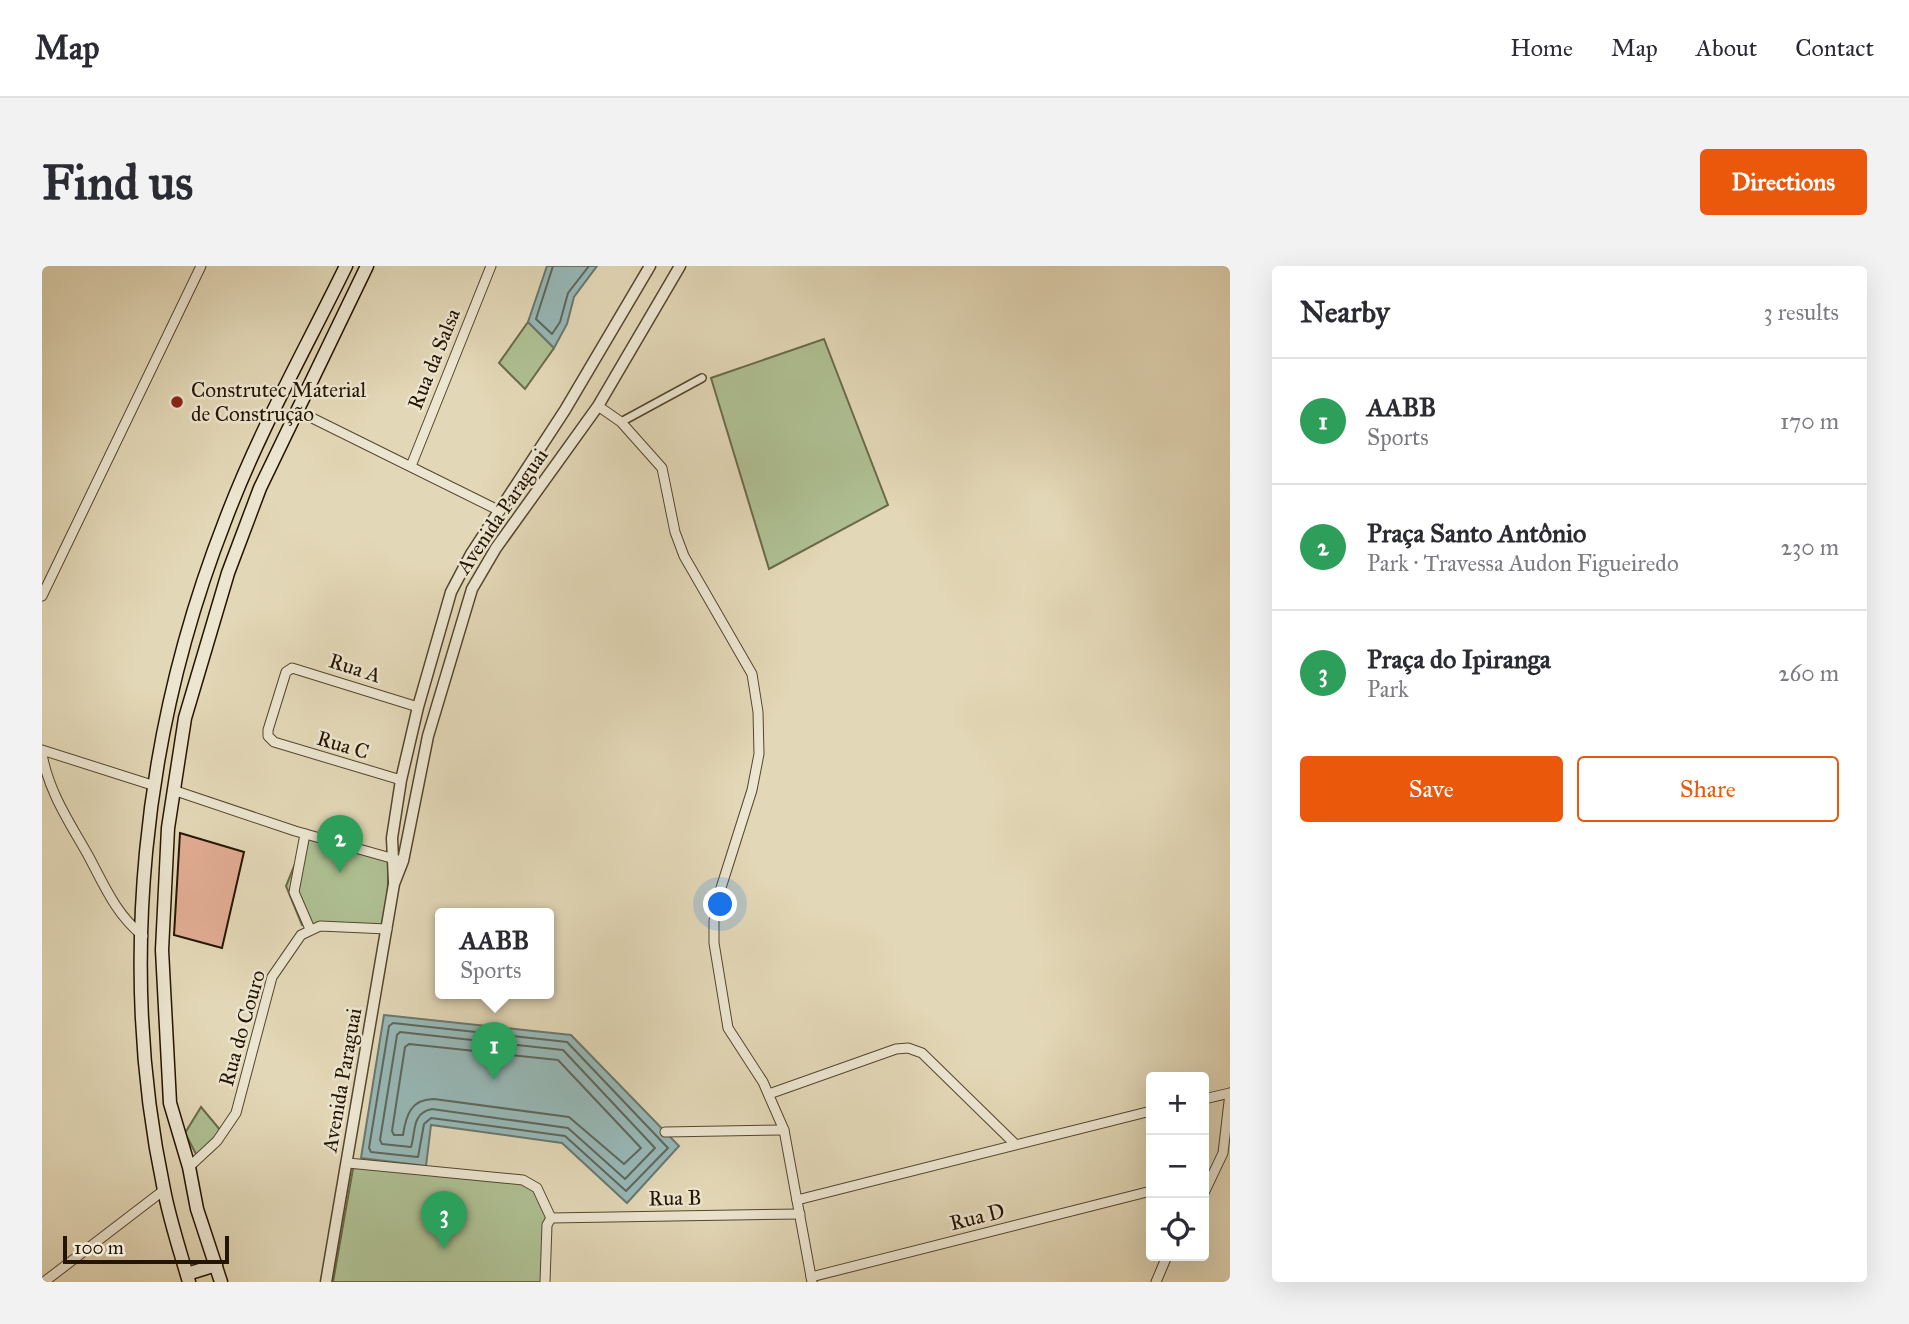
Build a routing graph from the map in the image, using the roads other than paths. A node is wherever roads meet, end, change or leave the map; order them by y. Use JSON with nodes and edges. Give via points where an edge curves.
{"nodes":[{"id":1,"x":201,"y":266,"type":"edge"},
{"id":2,"x":346,"y":266,"type":"edge"},
{"id":3,"x":367,"y":266,"type":"edge"},
{"id":4,"x":491,"y":266,"type":"edge"},
{"id":5,"x":650,"y":266,"type":"edge"},
{"id":6,"x":680,"y":266,"type":"edge"},
{"id":7,"x":311,"y":337,"type":"junction"},
{"id":8,"x":329,"y":346,"type":"junction"},
{"id":9,"x":300,"y":360,"type":"junction"},
{"id":10,"x":319,"y":368,"type":"junction"},
{"id":11,"x":702,"y":378,"type":"dead end"},
{"id":12,"x":598,"y":406,"type":"junction"},
{"id":13,"x":298,"y":411,"type":"junction"},
{"id":14,"x":621,"y":422,"type":"junction"},
{"id":15,"x":411,"y":466,"type":"junction"},
{"id":16,"x":500,"y":511,"type":"junction"},
{"id":17,"x":42,"y":596,"type":"edge"},
{"id":18,"x":418,"y":707,"type":"junction"},
{"id":19,"x":166,"y":715,"type":"junction"},
{"id":20,"x":185,"y":718,"type":"junction"},
{"id":21,"x":162,"y":733,"type":"junction"},
{"id":22,"x":181,"y":738,"type":"junction"},
{"id":23,"x":274,"y":742,"type":"joint"},
{"id":24,"x":42,"y":752,"type":"edge"},
{"id":25,"x":401,"y":780,"type":"junction"},
{"id":26,"x":152,"y":785,"type":"junction"},
{"id":27,"x":173,"y":790,"type":"junction"},
{"id":28,"x":305,"y":834,"type":"junction"},
{"id":29,"x":391,"y":858,"type":"junction"},
{"id":30,"x":403,"y":860,"type":"junction"},
{"id":31,"x":394,"y":884,"type":"junction"},
{"id":32,"x":310,"y":929,"type":"junction"},
{"id":33,"x":387,"y":929,"type":"junction"},
{"id":34,"x":143,"y":936,"type":"junction"},
{"id":35,"x":1230,"y":1093,"type":"edge"},
{"id":36,"x":769,"y":1094,"type":"junction"},
{"id":37,"x":1209,"y":1098,"type":"edge"},
{"id":38,"x":1146,"y":1112,"type":"edge"},
{"id":39,"x":785,"y":1130,"type":"junction"},
{"id":40,"x":665,"y":1132,"type":"dead end"},
{"id":41,"x":1014,"y":1143,"type":"junction"},
{"id":42,"x":348,"y":1163,"type":"junction"},
{"id":43,"x":190,"y":1167,"type":"junction"},
{"id":44,"x":1209,"y":1175,"type":"edge"},
{"id":45,"x":164,"y":1190,"type":"junction"},
{"id":46,"x":1146,"y":1192,"type":"edge"},
{"id":47,"x":797,"y":1200,"type":"junction"},
{"id":48,"x":800,"y":1214,"type":"junction"},
{"id":49,"x":551,"y":1218,"type":"junction"},
{"id":50,"x":1165,"y":1261,"type":"edge"},
{"id":51,"x":216,"y":1265,"type":"junction"},
{"id":52,"x":188,"y":1278,"type":"edge"},
{"id":53,"x":811,"y":1280,"type":"edge"},
{"id":54,"x":44,"y":1282,"type":"edge"},
{"id":55,"x":221,"y":1282,"type":"edge"},
{"id":56,"x":326,"y":1282,"type":"edge"},
{"id":57,"x":545,"y":1282,"type":"edge"},
{"id":58,"x":1156,"y":1282,"type":"edge"}],
"edges":[{"from":1,"to":17,"type":"street"},
{"from":2,"to":7,"type":"main road"},
{"from":3,"to":8,"type":"main road"},
{"from":4,"to":15,"type":"street","name":"Rua da Salsa"},
{"from":5,"to":16,"type":"street","name":"Avenida Paraguai"},
{"from":6,"to":12,"type":"street","name":"Avenida Paraguai"},
{"from":7,"to":8,"type":"main road"},
{"from":7,"to":9,"type":"main road"},
{"from":8,"to":10,"type":"main road"},
{"from":9,"to":10,"type":"main road"},
{"from":9,"to":19,"type":"main road","via":[[224,523],[194,608]]},
{"from":10,"to":13,"type":"main road"},
{"from":11,"to":14,"type":"street"},
{"from":12,"to":14,"type":"street"},
{"from":12,"to":30,"type":"street","name":"Avenida Paraguai","via":[[472,589],[428,736]]},
{"from":13,"to":15,"type":"street"},
{"from":13,"to":20,"type":"main road","via":[[260,488],[228,573]]},
{"from":14,"to":36,"type":"street","via":[[662,468],[684,556],[752,674],[759,754],[716,907],[714,943],[728,1028]]},
{"from":15,"to":16,"type":"street"},
{"from":16,"to":18,"type":"street","name":"Avenida Paraguai","via":[[451,592]]},
{"from":18,"to":23,"type":"street","name":"Rua A","via":[[302,669],[289,669],[268,733]]},
{"from":18,"to":25,"type":"street","name":"Avenida Paraguai"},
{"from":19,"to":20,"type":"main road"},
{"from":19,"to":21,"type":"main road"},
{"from":20,"to":22,"type":"main road"},
{"from":21,"to":22,"type":"main road"},
{"from":21,"to":26,"type":"main road"},
{"from":22,"to":27,"type":"main road"},
{"from":23,"to":25,"type":"street","name":"Rua C"},
{"from":24,"to":26,"type":"street"},
{"from":24,"to":34,"type":"street","via":[[49,784],[106,892],[121,916]]},
{"from":25,"to":29,"type":"street","name":"Avenida Paraguai"},
{"from":26,"to":34,"type":"main road"},
{"from":27,"to":28,"type":"street"},
{"from":27,"to":43,"type":"main road","via":[[162,918],[164,1039],[170,1103]]},
{"from":28,"to":29,"type":"street"},
{"from":28,"to":32,"type":"street","via":[[294,892]]},
{"from":29,"to":30,"type":"street"},
{"from":29,"to":31,"type":"street","name":"Avenida Paraguai"},
{"from":30,"to":31,"type":"street","name":"Avenida Paraguai"},
{"from":31,"to":33,"type":"street","name":"Avenida Paraguai"},
{"from":32,"to":33,"type":"street"},
{"from":32,"to":43,"type":"street","name":"Rua do Couro","via":[[274,971],[236,1113]]},
{"from":33,"to":42,"type":"street","name":"Avenida Paraguai"},
{"from":34,"to":45,"type":"main road","via":[[146,1056]]},
{"from":35,"to":37,"type":"street"},
{"from":35,"to":44,"type":"street","via":[[1223,1153]]},
{"from":36,"to":39,"type":"street"},
{"from":36,"to":41,"type":"street","via":[[912,1048]]},
{"from":38,"to":41,"type":"street"},
{"from":39,"to":40,"type":"street"},
{"from":39,"to":47,"type":"street"},
{"from":41,"to":47,"type":"street"},
{"from":42,"to":49,"type":"street","via":[[523,1180],[537,1188]]},
{"from":42,"to":56,"type":"street","name":"Avenida Paraguai"},
{"from":43,"to":51,"type":"main road","via":[[197,1209]]},
{"from":45,"to":52,"type":"main road"},
{"from":45,"to":54,"type":"street"},
{"from":46,"to":53,"type":"street","name":"Rua D"},
{"from":47,"to":48,"type":"street"},
{"from":48,"to":49,"type":"street","name":"Rua B"},
{"from":48,"to":53,"type":"street"},
{"from":49,"to":57,"type":"street"},
{"from":50,"to":58,"type":"street"},
{"from":51,"to":52,"type":"main road"},
{"from":51,"to":55,"type":"main road"}]}
